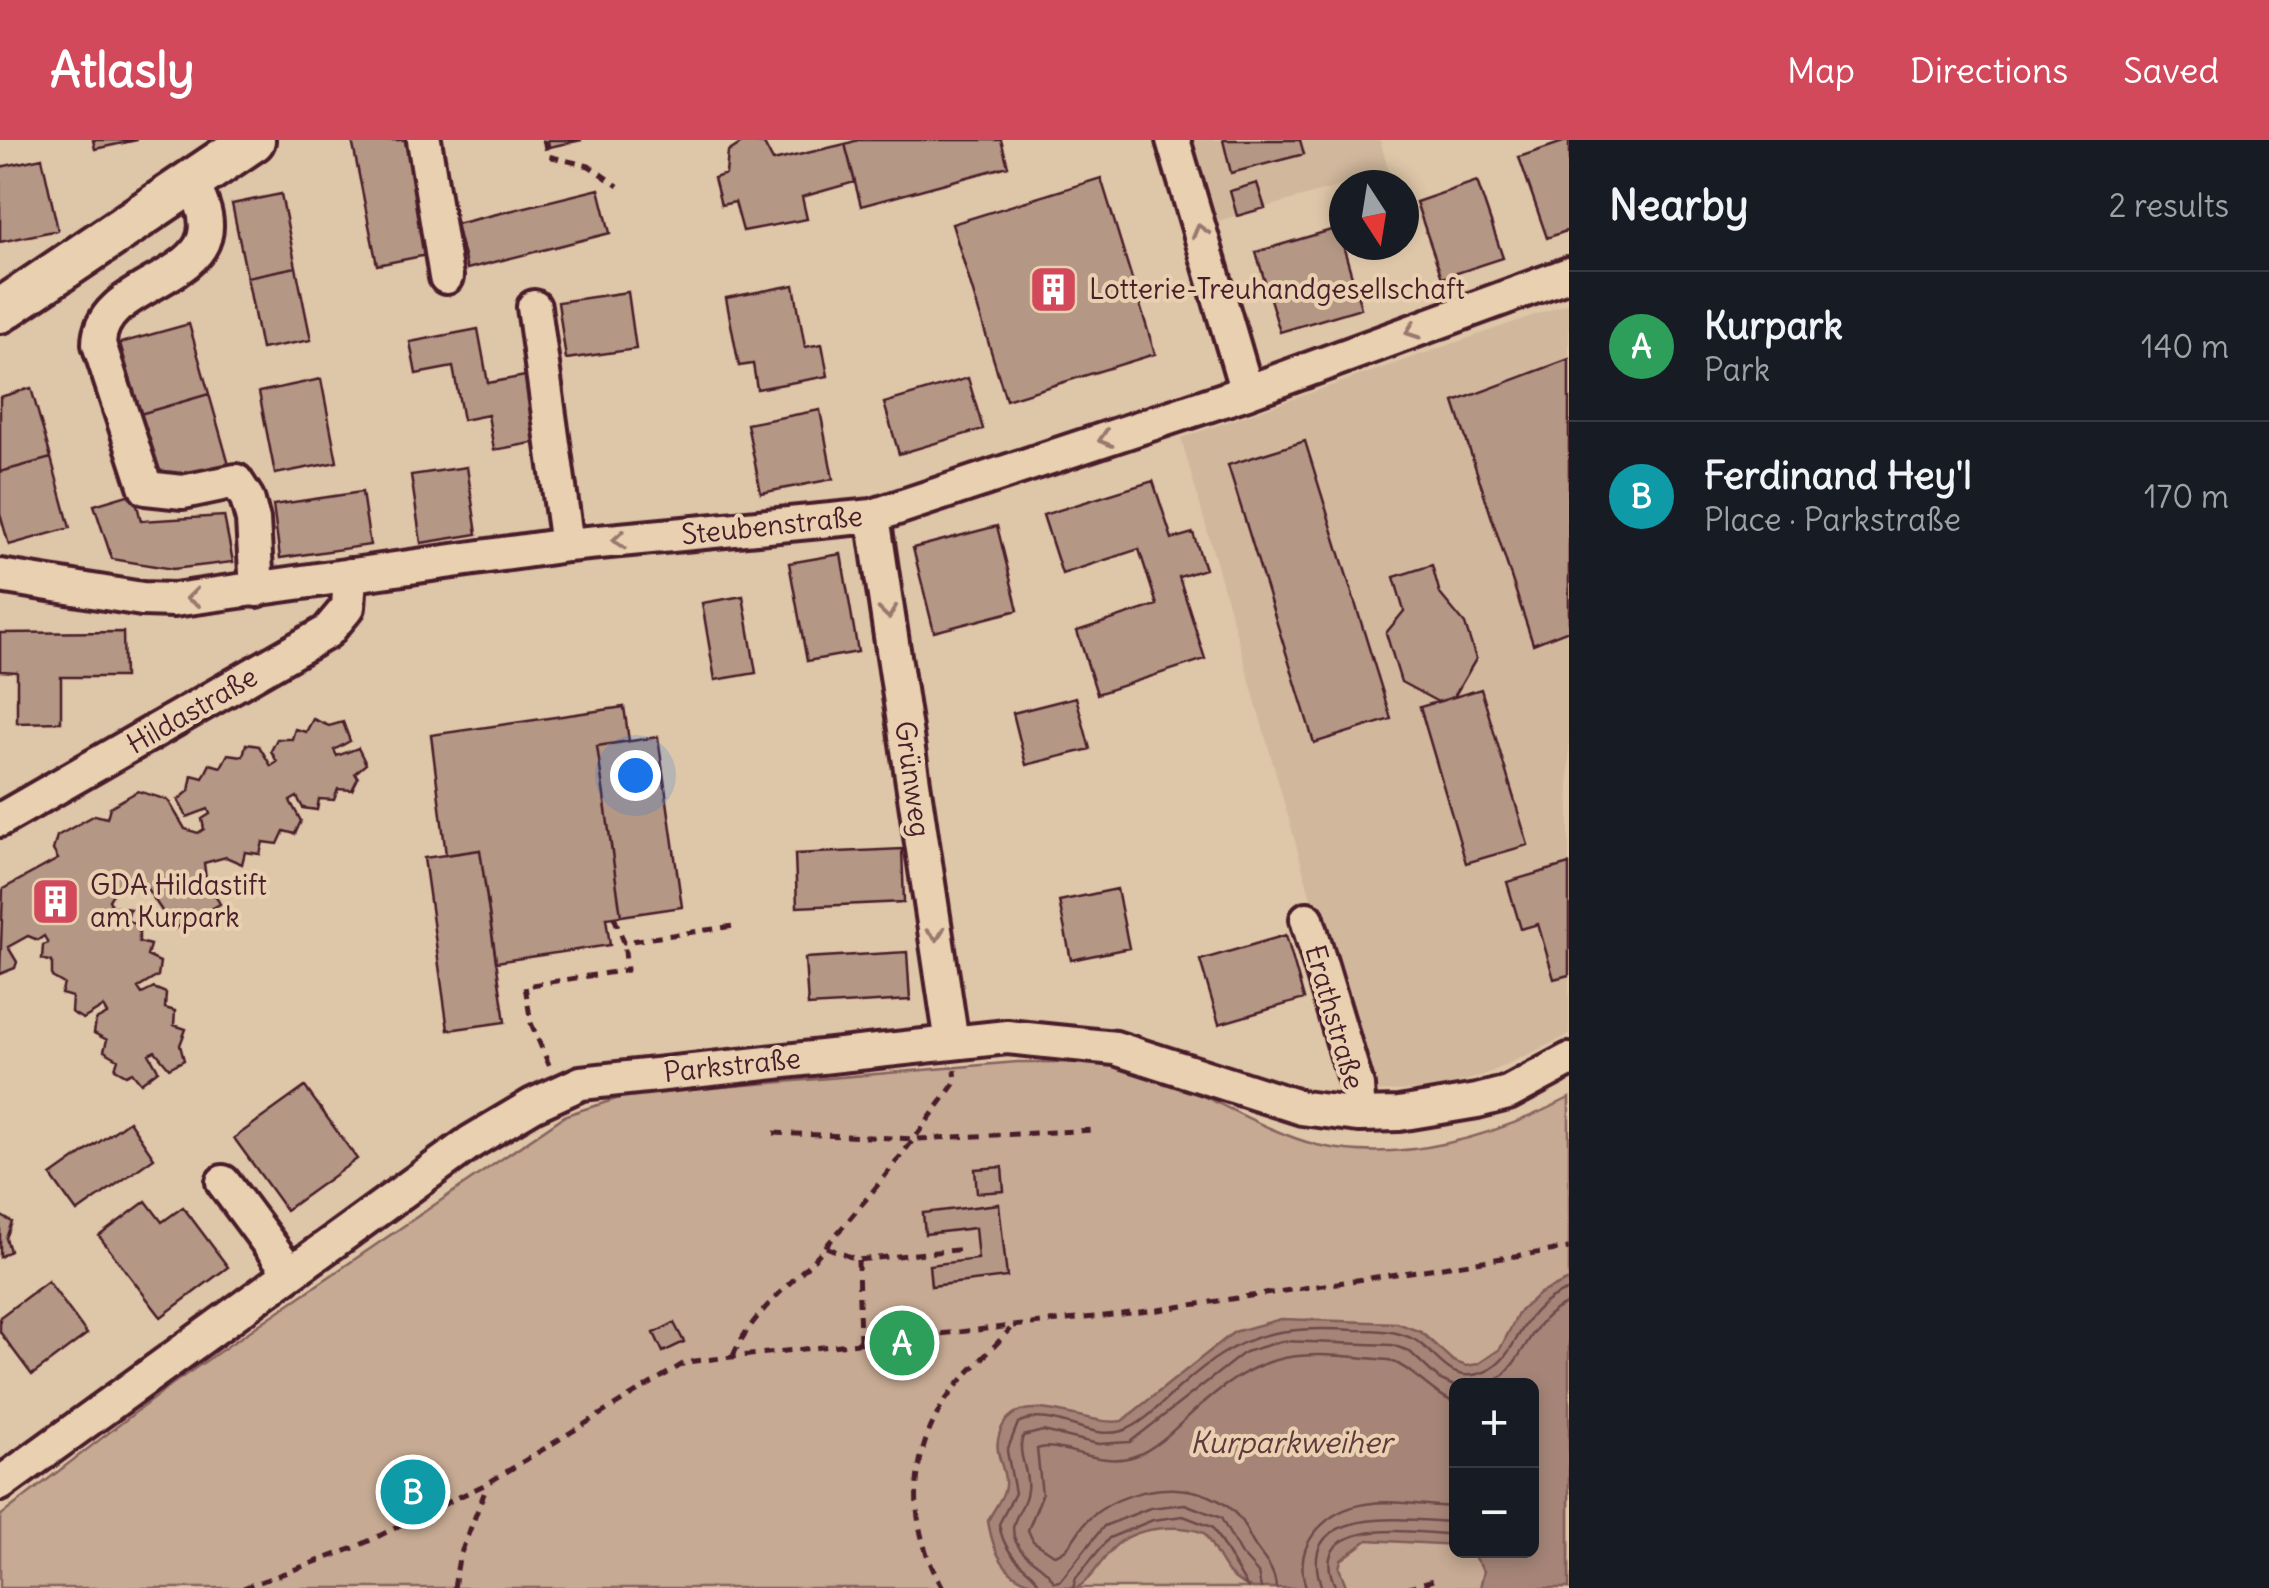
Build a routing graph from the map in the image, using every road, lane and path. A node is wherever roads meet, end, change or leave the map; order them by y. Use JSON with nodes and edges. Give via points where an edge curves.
{"nodes":[{"id":1,"x":424,"y":140,"type":"edge"},
{"id":2,"x":544,"y":140,"type":"edge"},
{"id":3,"x":1174,"y":140,"type":"edge"},
{"id":4,"x":250,"y":141,"type":"edge"},
{"id":5,"x":192,"y":182,"type":"junction"},
{"id":6,"x":618,"y":186,"type":"dead end"},
{"id":7,"x":1569,"y":274,"type":"edge"},
{"id":8,"x":446,"y":277,"type":"dead end"},
{"id":9,"x":534,"y":308,"type":"dead end"},
{"id":10,"x":0,"y":312,"type":"edge"},
{"id":11,"x":1247,"y":392,"type":"junction"},
{"id":12,"x":874,"y":516,"type":"junction"},
{"id":13,"x":568,"y":544,"type":"junction"},
{"id":14,"x":350,"y":575,"type":"junction"},
{"id":15,"x":0,"y":576,"type":"edge"},
{"id":16,"x":257,"y":590,"type":"junction"},
{"id":17,"x":0,"y":820,"type":"edge"},
{"id":18,"x":614,"y":917,"type":"dead end"},
{"id":19,"x":1307,"y":920,"type":"dead end"},
{"id":20,"x":734,"y":926,"type":"dead end"},
{"id":21,"x":624,"y":942,"type":"junction"},
{"id":22,"x":952,"y":1042,"type":"junction"},
{"id":23,"x":1569,"y":1060,"type":"edge"},
{"id":24,"x":560,"y":1091,"type":"junction"},
{"id":25,"x":1359,"y":1115,"type":"junction"},
{"id":26,"x":1096,"y":1130,"type":"dead end"},
{"id":27,"x":774,"y":1133,"type":"dead end"},
{"id":28,"x":916,"y":1139,"type":"junction"},
{"id":29,"x":224,"y":1182,"type":"dead end"},
{"id":30,"x":825,"y":1247,"type":"junction"},
{"id":31,"x":1569,"y":1248,"type":"edge"},
{"id":32,"x":965,"y":1249,"type":"dead end"},
{"id":33,"x":858,"y":1260,"type":"junction"},
{"id":34,"x":288,"y":1271,"type":"junction"},
{"id":35,"x":1012,"y":1327,"type":"junction"},
{"id":36,"x":860,"y":1344,"type":"junction"},
{"id":37,"x":732,"y":1356,"type":"junction"},
{"id":38,"x":0,"y":1484,"type":"edge"},
{"id":39,"x":488,"y":1484,"type":"junction"},
{"id":40,"x":1437,"y":1578,"type":"dead end"},
{"id":41,"x":243,"y":1588,"type":"edge"},
{"id":42,"x":454,"y":1588,"type":"edge"},
{"id":43,"x":942,"y":1588,"type":"edge"},
{"id":44,"x":1406,"y":1588,"type":"edge"}],
"edges":[{"from":1,"to":8,"type":"street"},
{"from":2,"to":6,"type":"path","via":[[548,156],[589,166]]},
{"from":11,"to":3,"type":"street","one_way":true},
{"from":4,"to":5,"type":"main road"},
{"from":5,"to":10,"type":"main road"},
{"from":5,"to":16,"type":"street","via":[[204,211],[194,257],[110,310],[99,344],[146,488],[183,492],[236,481],[247,498]]},
{"from":7,"to":11,"type":"street","name":"Steubenstraße","one_way":true},
{"from":9,"to":13,"type":"street"},
{"from":11,"to":12,"type":"street","name":"Steubenstraße","one_way":true},
{"from":12,"to":13,"type":"street","name":"Steubenstraße","one_way":true},
{"from":12,"to":22,"type":"street","name":"Grünweg","one_way":true},
{"from":13,"to":14,"type":"street","name":"Steubenstraße"},
{"from":14,"to":16,"type":"street","name":"Steubenstraße"},
{"from":14,"to":17,"type":"street","name":"Hildastraße","via":[[348,608],[327,632]]},
{"from":16,"to":15,"type":"street","name":"Steubenstraße","one_way":true,"via":[[142,600]]},
{"from":18,"to":21,"type":"path"},
{"from":19,"to":25,"type":"street","name":"Erathstraße","via":[[1357,1086]]},
{"from":20,"to":21,"type":"path"},
{"from":21,"to":24,"type":"path","via":[[627,970],[525,986],[531,1022]]},
{"from":22,"to":24,"type":"street","name":"Parkstraße","via":[[640,1074]]},
{"from":22,"to":25,"type":"street","name":"Parkstraße","via":[[1007,1037],[1115,1048],[1302,1108]]},
{"from":22,"to":28,"type":"path","via":[[956,1081]]},
{"from":23,"to":25,"type":"street","name":"Parkstraße","via":[[1508,1093],[1478,1101]]},
{"from":24,"to":34,"type":"street","name":"Parkstraße","via":[[471,1142]]},
{"from":26,"to":28,"type":"path"},
{"from":27,"to":28,"type":"path"},
{"from":28,"to":30,"type":"path"},
{"from":29,"to":34,"type":"street"},
{"from":30,"to":33,"type":"path"},
{"from":30,"to":37,"type":"path","via":[[746,1324]]},
{"from":31,"to":35,"type":"path"},
{"from":32,"to":33,"type":"path"},
{"from":33,"to":36,"type":"path"},
{"from":34,"to":38,"type":"street","name":"Parkstraße"},
{"from":35,"to":36,"type":"path"},
{"from":35,"to":43,"type":"path","via":[[940,1408],[920,1454],[917,1518]]},
{"from":36,"to":37,"type":"path"},
{"from":37,"to":39,"type":"path","via":[[686,1362],[658,1376]]},
{"from":39,"to":41,"type":"path","via":[[354,1548]]},
{"from":39,"to":42,"type":"path"},
{"from":40,"to":44,"type":"path"}]}
